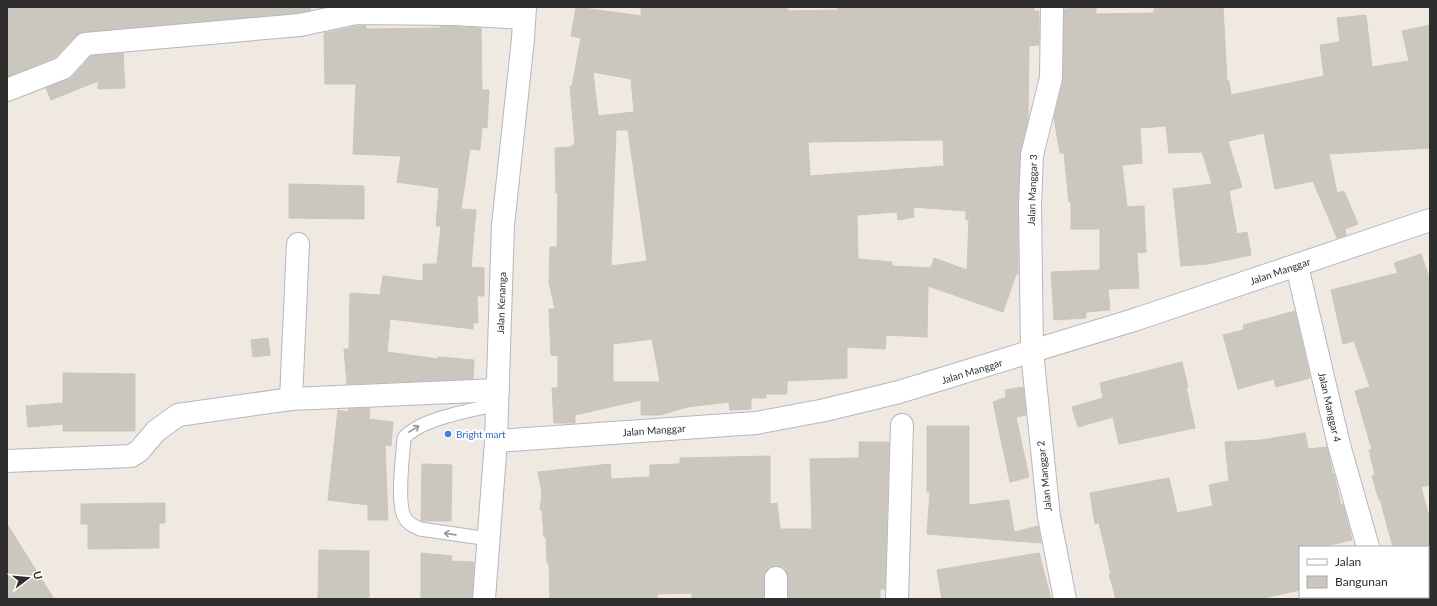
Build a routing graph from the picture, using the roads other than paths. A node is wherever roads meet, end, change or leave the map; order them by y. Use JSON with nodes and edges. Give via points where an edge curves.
{"nodes":[{"id":1,"x":1052,"y":7,"type":"edge"},
{"id":2,"x":525,"y":12,"type":"edge"},
{"id":3,"x":7,"y":90,"type":"edge"},
{"id":4,"x":1430,"y":220,"type":"edge"},
{"id":5,"x":298,"y":244,"type":"dead end"},
{"id":6,"x":1297,"y":266,"type":"junction"},
{"id":7,"x":1032,"y":352,"type":"junction"},
{"id":8,"x":498,"y":397,"type":"junction"},
{"id":9,"x":291,"y":399,"type":"junction"},
{"id":10,"x":902,"y":425,"type":"dead end"},
{"id":11,"x":496,"y":441,"type":"junction"},
{"id":12,"x":7,"y":461,"type":"edge"},
{"id":13,"x":489,"y":539,"type":"junction"},
{"id":14,"x":1368,"y":546,"type":"edge"},
{"id":15,"x":484,"y":599,"type":"edge"},
{"id":16,"x":897,"y":599,"type":"edge"},
{"id":17,"x":1065,"y":599,"type":"edge"}],
"edges":[{"from":1,"to":7,"type":"street","name":"Jalan Manggar 3","via":[[1051,78],[1032,155]]},
{"from":2,"to":3,"type":"street","via":[[356,13],[300,25],[85,44],[63,68]]},
{"from":2,"to":8,"type":"street","name":"Jalan Kenanga","via":[[503,225]]},
{"from":4,"to":6,"type":"street","name":"Jalan Manggar"},
{"from":5,"to":9,"type":"street"},
{"from":6,"to":7,"type":"street","name":"Jalan Manggar"},
{"from":6,"to":14,"type":"street","name":"Jalan Manggar 4","via":[[1338,445]]},
{"from":7,"to":11,"type":"street","name":"Jalan Manggar","via":[[899,392],[756,423]]},
{"from":7,"to":17,"type":"street","name":"Jalan Manggar 2","via":[[1048,517]]},
{"from":8,"to":9,"type":"street"},
{"from":8,"to":11,"type":"street","name":"Jalan Kenanga"},
{"from":13,"to":8,"type":"lane","one_way":true,"via":[[420,529],[411,525],[405,518],[400,505],[404,438],[410,430],[425,423]]},
{"from":9,"to":12,"type":"street","via":[[178,414],[166,422],[131,456]]},
{"from":10,"to":16,"type":"street"},
{"from":11,"to":13,"type":"street","name":"Jalan Kenanga"},
{"from":13,"to":15,"type":"street","name":"Jalan Kenanga"}]}
